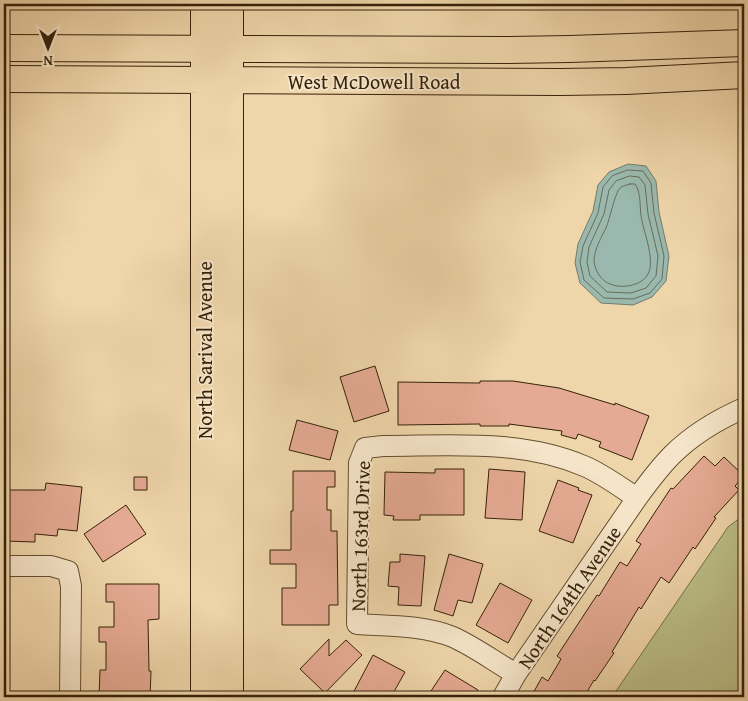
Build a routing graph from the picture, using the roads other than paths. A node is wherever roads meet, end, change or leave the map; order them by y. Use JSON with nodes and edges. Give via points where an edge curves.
{"nodes":[{"id":1,"x":230,"y":9,"type":"edge"},
{"id":2,"x":204,"y":10,"type":"edge"},
{"id":3,"x":744,"y":43,"type":"edge"},
{"id":4,"x":4,"y":48,"type":"edge"},
{"id":5,"x":230,"y":48,"type":"junction"},
{"id":6,"x":204,"y":49,"type":"junction"},
{"id":7,"x":744,"y":75,"type":"edge"},
{"id":8,"x":4,"y":79,"type":"edge"},
{"id":9,"x":204,"y":80,"type":"junction"},
{"id":10,"x":230,"y":81,"type":"junction"},
{"id":11,"x":744,"y":408,"type":"edge"},
{"id":12,"x":637,"y":498,"type":"junction"},
{"id":13,"x":4,"y":566,"type":"edge"},
{"id":14,"x":516,"y":674,"type":"junction"},
{"id":15,"x":70,"y":697,"type":"edge"},
{"id":16,"x":204,"y":697,"type":"edge"},
{"id":17,"x":230,"y":697,"type":"edge"},
{"id":18,"x":503,"y":697,"type":"edge"}],
"edges":[{"from":1,"to":5,"type":"main road","name":"North Sarival Avenue"},
{"from":2,"to":6,"type":"main road","name":"North Sarival Avenue"},
{"from":3,"to":5,"type":"main road","name":"West McDowell Road","via":[[560,50]]},
{"from":4,"to":6,"type":"main road","name":"West McDowell Road"},
{"from":5,"to":6,"type":"main road","name":"West McDowell Road"},
{"from":5,"to":10,"type":"main road","name":"North Sarival Avenue"},
{"from":6,"to":9,"type":"main road","name":"North Sarival Avenue"},
{"from":7,"to":10,"type":"main road","name":"West McDowell Road","via":[[561,82]]},
{"from":8,"to":9,"type":"main road","name":"West McDowell Road"},
{"from":9,"to":10,"type":"main road","name":"West McDowell Road"},
{"from":9,"to":16,"type":"main road","name":"North Sarival Avenue"},
{"from":10,"to":17,"type":"main road","name":"North Sarival Avenue"},
{"from":11,"to":12,"type":"street","name":"North 164th Avenue","via":[[688,440],[672,454]]},
{"from":12,"to":14,"type":"street","name":"North 164th Avenue"},
{"from":12,"to":14,"type":"street","name":"North 163rd Drive","via":[[585,466],[542,452],[500,446],[364,448],[359,463],[357,624],[432,631],[465,643]]},
{"from":13,"to":15,"type":"street","via":[[51,566],[68,571],[71,586]]},
{"from":14,"to":18,"type":"street","name":"North 164th Avenue"}]}
